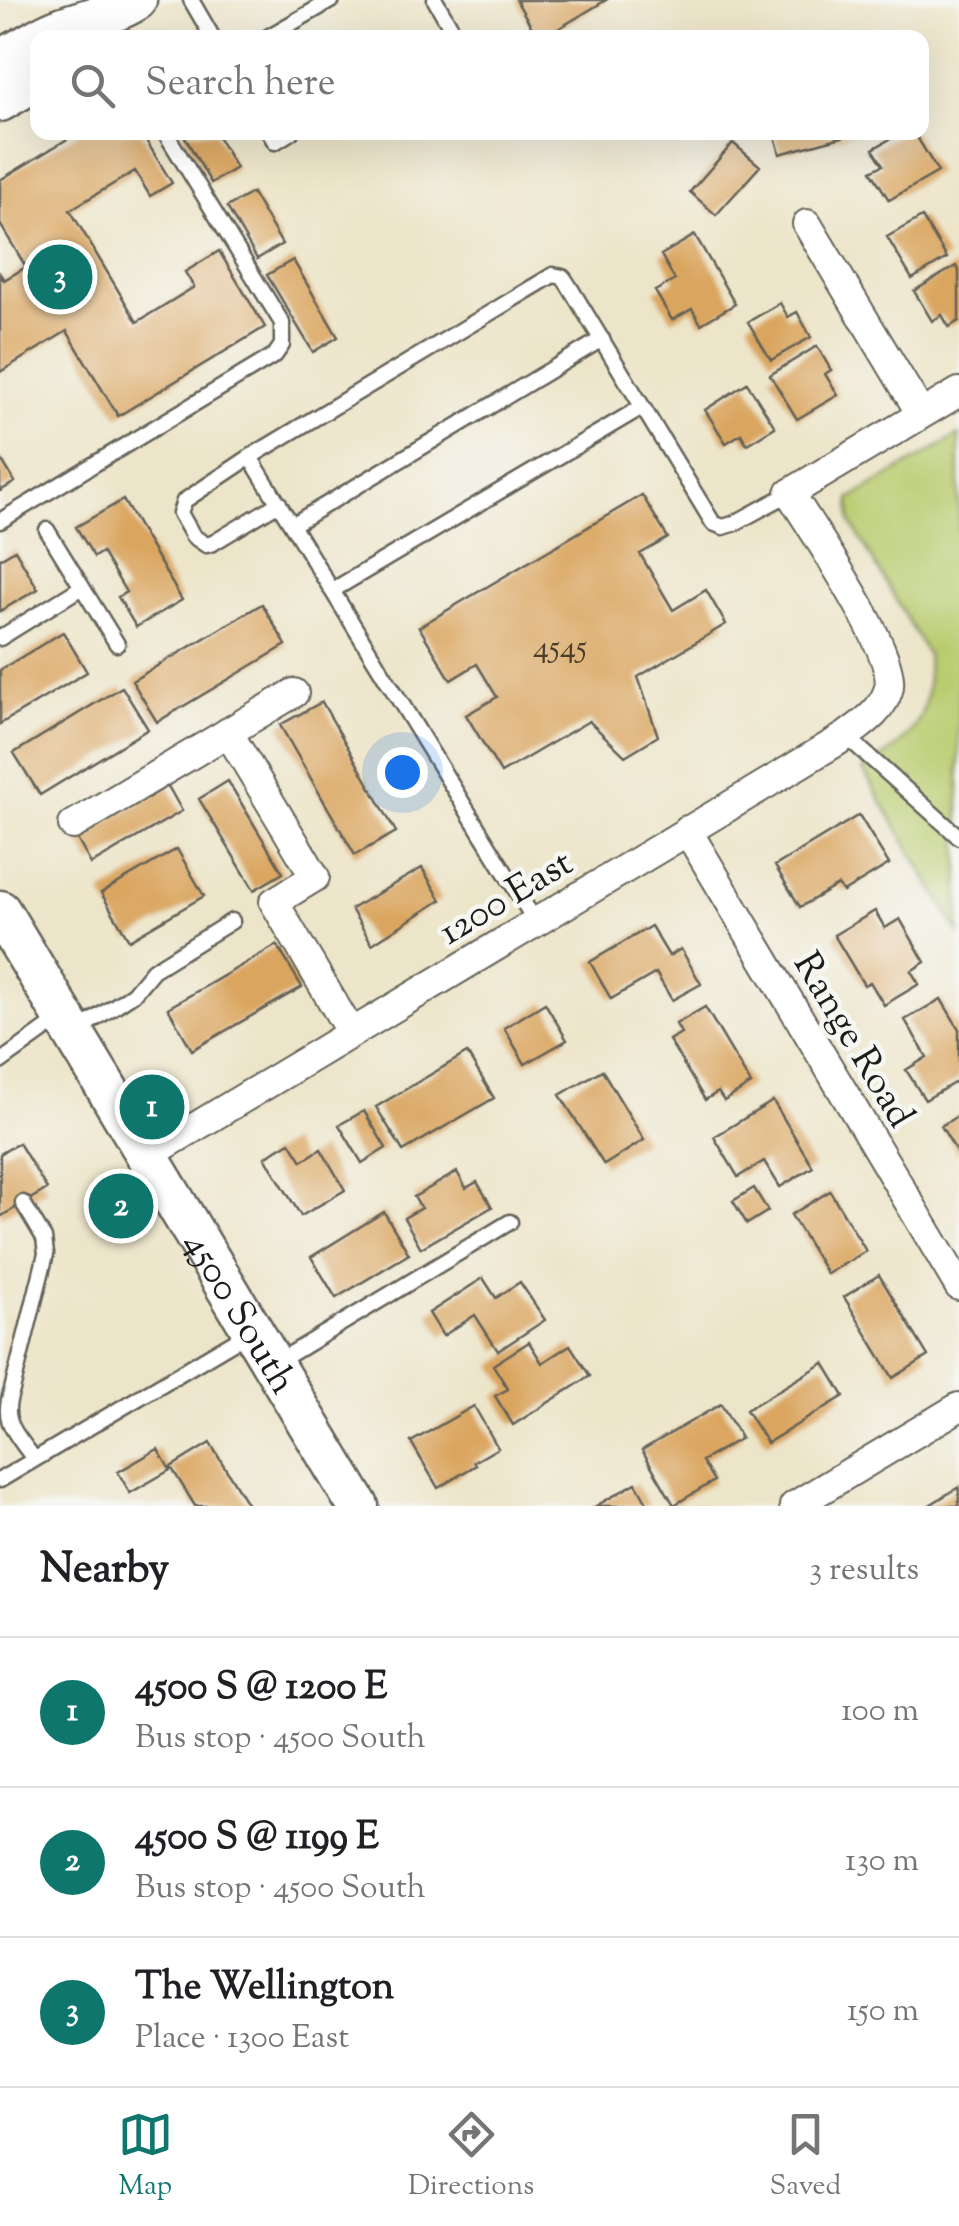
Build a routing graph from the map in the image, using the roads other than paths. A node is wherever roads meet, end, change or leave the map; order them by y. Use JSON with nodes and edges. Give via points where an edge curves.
{"nodes":[{"id":1,"x":191,"y":0,"type":"edge"},
{"id":2,"x":332,"y":0,"type":"edge"},
{"id":3,"x":435,"y":0,"type":"edge"},
{"id":4,"x":117,"y":16,"type":"edge"},
{"id":5,"x":53,"y":30,"type":"edge"},
{"id":6,"x":208,"y":30,"type":"edge"},
{"id":7,"x":280,"y":30,"type":"edge"},
{"id":8,"x":452,"y":30,"type":"edge"},
{"id":9,"x":30,"y":44,"type":"edge"},
{"id":10,"x":0,"y":62,"type":"edge"},
{"id":11,"x":30,"y":84,"type":"edge"},
{"id":12,"x":0,"y":102,"type":"edge"},
{"id":13,"x":170,"y":140,"type":"edge"},
{"id":14,"x":806,"y":224,"type":"dead end"},
{"id":15,"x":602,"y":340,"type":"junction"},
{"id":16,"x":959,"y":392,"type":"edge"},
{"id":17,"x":642,"y":407,"type":"junction"},
{"id":18,"x":920,"y":414,"type":"junction"},
{"id":19,"x":250,"y":457,"type":"junction"},
{"id":20,"x":790,"y":492,"type":"junction"},
{"id":21,"x":279,"y":503,"type":"junction"},
{"id":22,"x":0,"y":521,"type":"edge"},
{"id":23,"x":292,"y":526,"type":"junction"},
{"id":24,"x":48,"y":530,"type":"dead end"},
{"id":25,"x":82,"y":588,"type":"junction"},
{"id":26,"x":333,"y":590,"type":"junction"},
{"id":27,"x":0,"y":638,"type":"edge"},
{"id":28,"x":117,"y":644,"type":"dead end"},
{"id":29,"x":294,"y":693,"type":"dead end"},
{"id":30,"x":228,"y":732,"type":"junction"},
{"id":31,"x":846,"y":736,"type":"junction"},
{"id":32,"x":72,"y":824,"type":"dead end"},
{"id":33,"x":687,"y":830,"type":"junction"},
{"id":34,"x":959,"y":836,"type":"edge"},
{"id":35,"x":0,"y":912,"type":"edge"},
{"id":36,"x":232,"y":921,"type":"dead end"},
{"id":37,"x":535,"y":921,"type":"junction"},
{"id":38,"x":68,"y":1025,"type":"junction"},
{"id":39,"x":351,"y":1033,"type":"junction"},
{"id":40,"x":0,"y":1062,"type":"edge"},
{"id":41,"x":147,"y":1156,"type":"junction"},
{"id":42,"x":23,"y":1203,"type":"dead end"},
{"id":43,"x":510,"y":1222,"type":"dead end"},
{"id":44,"x":959,"y":1286,"type":"edge"},
{"id":45,"x":263,"y":1347,"type":"junction"},
{"id":46,"x":959,"y":1407,"type":"edge"},
{"id":47,"x":34,"y":1459,"type":"junction"},
{"id":48,"x":0,"y":1480,"type":"edge"},
{"id":49,"x":358,"y":1506,"type":"edge"},
{"id":50,"x":794,"y":1506,"type":"edge"}],
"edges":[{"from":1,"to":6,"type":"lane"},
{"from":2,"to":7,"type":"lane"},
{"from":3,"to":8,"type":"lane"},
{"from":4,"to":5,"type":"main road"},
{"from":9,"to":10,"type":"main road"},
{"from":11,"to":12,"type":"main road"},
{"from":13,"to":22,"type":"lane","via":[[282,323],[282,346]]},
{"from":14,"to":18,"type":"street"},
{"from":15,"to":17,"type":"lane"},
{"from":15,"to":19,"type":"lane","via":[[563,277],[553,275]]},
{"from":15,"to":23,"type":"lane"},
{"from":16,"to":18,"type":"street"},
{"from":17,"to":20,"type":"lane","via":[[714,523],[733,524]]},
{"from":17,"to":26,"type":"lane"},
{"from":18,"to":20,"type":"street"},
{"from":19,"to":21,"type":"lane"},
{"from":19,"to":21,"type":"lane","via":[[184,501],[180,514],[193,536],[212,544]]},
{"from":20,"to":31,"type":"street","name":"1200 East","via":[[888,663],[890,688],[876,712]]},
{"from":21,"to":23,"type":"lane"},
{"from":23,"to":26,"type":"lane"},
{"from":24,"to":25,"type":"lane"},
{"from":25,"to":27,"type":"lane"},
{"from":25,"to":28,"type":"lane"},
{"from":26,"to":37,"type":"lane"},
{"from":29,"to":30,"type":"street"},
{"from":30,"to":32,"type":"street"},
{"from":30,"to":39,"type":"street","via":[[315,877],[274,902]]},
{"from":31,"to":33,"type":"street","name":"1200 East"},
{"from":31,"to":34,"type":"lane"},
{"from":33,"to":37,"type":"street","name":"1200 East"},
{"from":33,"to":44,"type":"street","name":"Range Road"},
{"from":35,"to":38,"type":"main road","name":"4500 South"},
{"from":36,"to":38,"type":"lane","via":[[153,970],[133,994]]},
{"from":37,"to":39,"type":"street","name":"1200 East"},
{"from":38,"to":40,"type":"lane"},
{"from":38,"to":41,"type":"main road","name":"4500 South"},
{"from":39,"to":41,"type":"street","name":"1200 East"},
{"from":41,"to":45,"type":"main road","name":"4500 South"},
{"from":42,"to":47,"type":"lane","via":[[46,1254],[4,1408]]},
{"from":43,"to":45,"type":"lane"},
{"from":45,"to":47,"type":"lane"},
{"from":45,"to":49,"type":"main road","name":"4500 South"},
{"from":46,"to":50,"type":"street"},
{"from":47,"to":48,"type":"lane"}]}
